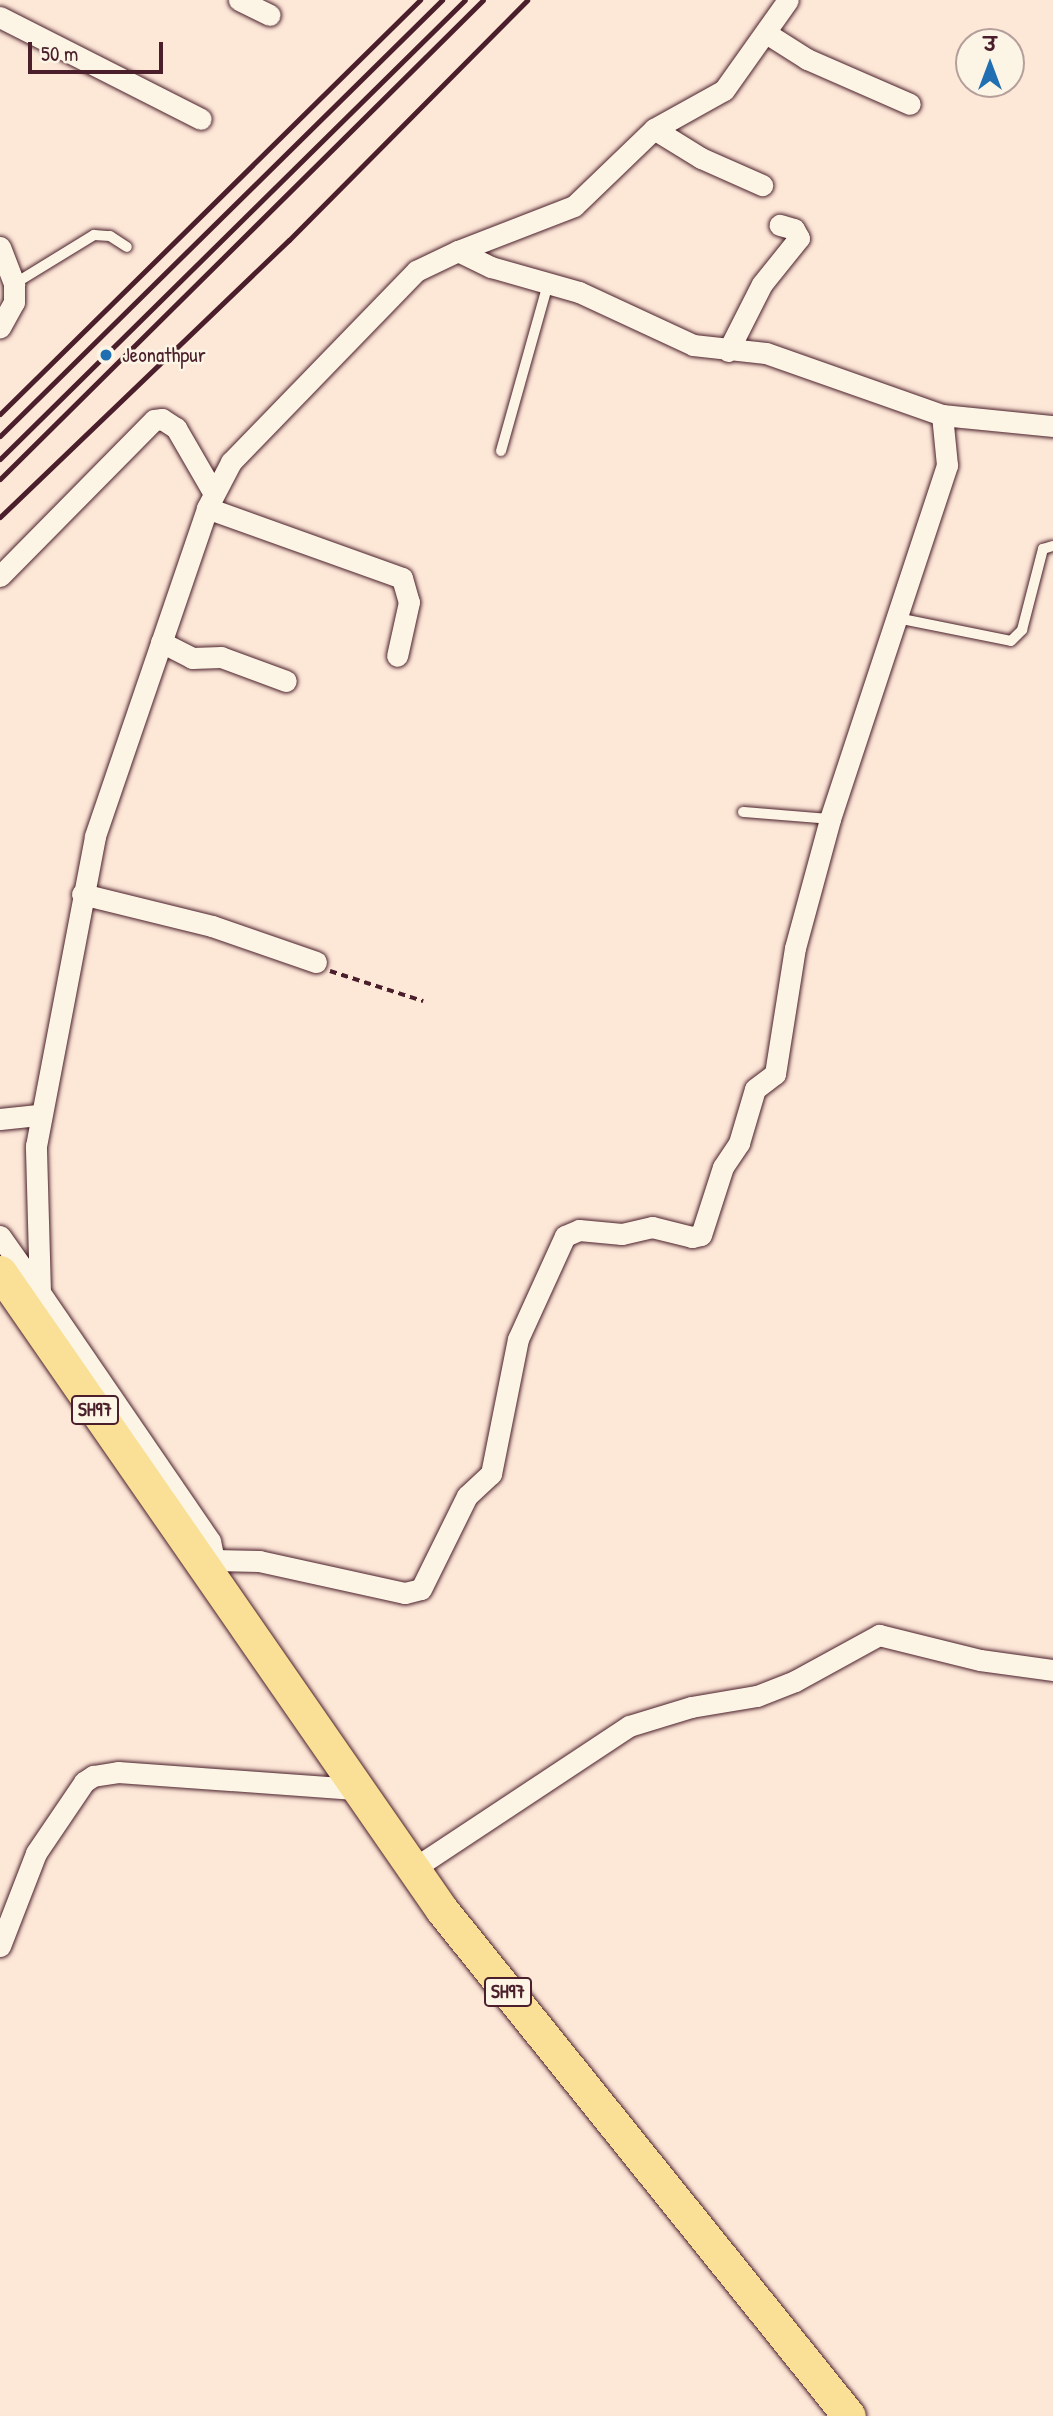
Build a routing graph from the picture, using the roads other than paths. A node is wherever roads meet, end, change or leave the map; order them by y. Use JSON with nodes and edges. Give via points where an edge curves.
{"nodes":[{"id":1,"x":239,"y":0,"type":"edge"},
{"id":2,"x":788,"y":0,"type":"edge"},
{"id":3,"x":270,"y":15,"type":"dead end"},
{"id":4,"x":0,"y":17,"type":"edge"},
{"id":5,"x":766,"y":33,"type":"junction"},
{"id":6,"x":910,"y":104,"type":"dead end"},
{"id":7,"x":201,"y":119,"type":"dead end"},
{"id":8,"x":654,"y":129,"type":"junction"},
{"id":9,"x":762,"y":185,"type":"dead end"},
{"id":10,"x":780,"y":225,"type":"dead end"},
{"id":11,"x":0,"y":247,"type":"edge"},
{"id":12,"x":128,"y":247,"type":"dead end"},
{"id":13,"x":458,"y":251,"type":"junction"},
{"id":14,"x":15,"y":284,"type":"junction"},
{"id":15,"x":548,"y":284,"type":"junction"},
{"id":16,"x":0,"y":327,"type":"edge"},
{"id":17,"x":728,"y":351,"type":"junction"},
{"id":18,"x":942,"y":415,"type":"junction"},
{"id":19,"x":1053,"y":426,"type":"edge"},
{"id":20,"x":501,"y":452,"type":"dead end"},
{"id":21,"x":210,"y":500,"type":"junction"},
{"id":22,"x":1053,"y":546,"type":"edge"},
{"id":23,"x":0,"y":576,"type":"edge"},
{"id":24,"x":897,"y":618,"type":"junction"},
{"id":25,"x":160,"y":642,"type":"junction"},
{"id":26,"x":397,"y":656,"type":"dead end"},
{"id":27,"x":286,"y":681,"type":"dead end"},
{"id":28,"x":743,"y":812,"type":"dead end"},
{"id":29,"x":830,"y":819,"type":"junction"},
{"id":30,"x":82,"y":894,"type":"junction"},
{"id":31,"x":316,"y":962,"type":"road end"},
{"id":32,"x":38,"y":1115,"type":"junction"},
{"id":33,"x":0,"y":1119,"type":"edge"},
{"id":34,"x":0,"y":1236,"type":"edge"},
{"id":35,"x":0,"y":1272,"type":"edge"},
{"id":36,"x":40,"y":1293,"type":"junction"},
{"id":37,"x":0,"y":1296,"type":"edge"},
{"id":38,"x":204,"y":1561,"type":"junction"},
{"id":39,"x":1053,"y":1670,"type":"edge"},
{"id":40,"x":358,"y":1789,"type":"junction"},
{"id":41,"x":413,"y":1869,"type":"junction"},
{"id":42,"x":0,"y":1946,"type":"edge"},
{"id":43,"x":849,"y":2416,"type":"edge"}],
"edges":[{"from":1,"to":3,"type":"street"},
{"from":2,"to":5,"type":"street"},
{"from":4,"to":7,"type":"street"},
{"from":5,"to":6,"type":"street","via":[[807,59]]},
{"from":5,"to":8,"type":"street","via":[[717,96]]},
{"from":8,"to":9,"type":"street","via":[[701,158]]},
{"from":8,"to":13,"type":"street","via":[[573,206]]},
{"from":10,"to":17,"type":"street","via":[[794,229],[799,238],[762,284]]},
{"from":11,"to":14,"type":"street"},
{"from":12,"to":14,"type":"lane","via":[[110,236],[94,235]]},
{"from":13,"to":15,"type":"street","via":[[491,267]]},
{"from":13,"to":21,"type":"street","via":[[416,271],[249,440]]},
{"from":14,"to":16,"type":"street","via":[[14,302]]},
{"from":15,"to":17,"type":"street","via":[[579,292],[693,345]]},
{"from":15,"to":20,"type":"lane"},
{"from":17,"to":18,"type":"street","via":[[766,352]]},
{"from":18,"to":19,"type":"street"},
{"from":18,"to":24,"type":"street","via":[[947,466]]},
{"from":21,"to":23,"type":"street","via":[[176,428],[162,419],[154,420]]},
{"from":21,"to":25,"type":"street"},
{"from":21,"to":26,"type":"street","via":[[402,578],[409,601]]},
{"from":22,"to":24,"type":"lane","via":[[1043,549],[1022,631],[1011,641]]},
{"from":24,"to":29,"type":"street"},
{"from":25,"to":27,"type":"street","via":[[192,659],[221,657]]},
{"from":25,"to":30,"type":"street","via":[[105,803]]},
{"from":28,"to":29,"type":"lane"},
{"from":29,"to":38,"type":"street","via":[[795,948],[775,1074],[755,1089],[739,1143],[723,1167],[703,1231],[696,1237],[652,1227],[622,1234],[579,1230],[565,1236],[518,1339],[491,1474],[467,1496],[428,1582],[405,1593],[260,1561]]},
{"from":30,"to":31,"type":"street","via":[[212,926]]},
{"from":30,"to":32,"type":"street"},
{"from":32,"to":33,"type":"street"},
{"from":32,"to":36,"type":"street"},
{"from":34,"to":36,"type":"street"},
{"from":35,"to":38,"type":"main road","number":"SH97"},
{"from":36,"to":38,"type":"street","via":[[210,1541]]},
{"from":37,"to":38,"type":"street","via":[[179,1559]]},
{"from":38,"to":40,"type":"main road","number":"SH97"},
{"from":39,"to":41,"type":"street","via":[[991,1662],[879,1635],[795,1681],[757,1696],[691,1707],[629,1726]]},
{"from":40,"to":41,"type":"main road","number":"SH97"},
{"from":40,"to":42,"type":"street","via":[[118,1772],[93,1776],[84,1782],[36,1853]]},
{"from":41,"to":43,"type":"main road","number":"SH97"}]}
